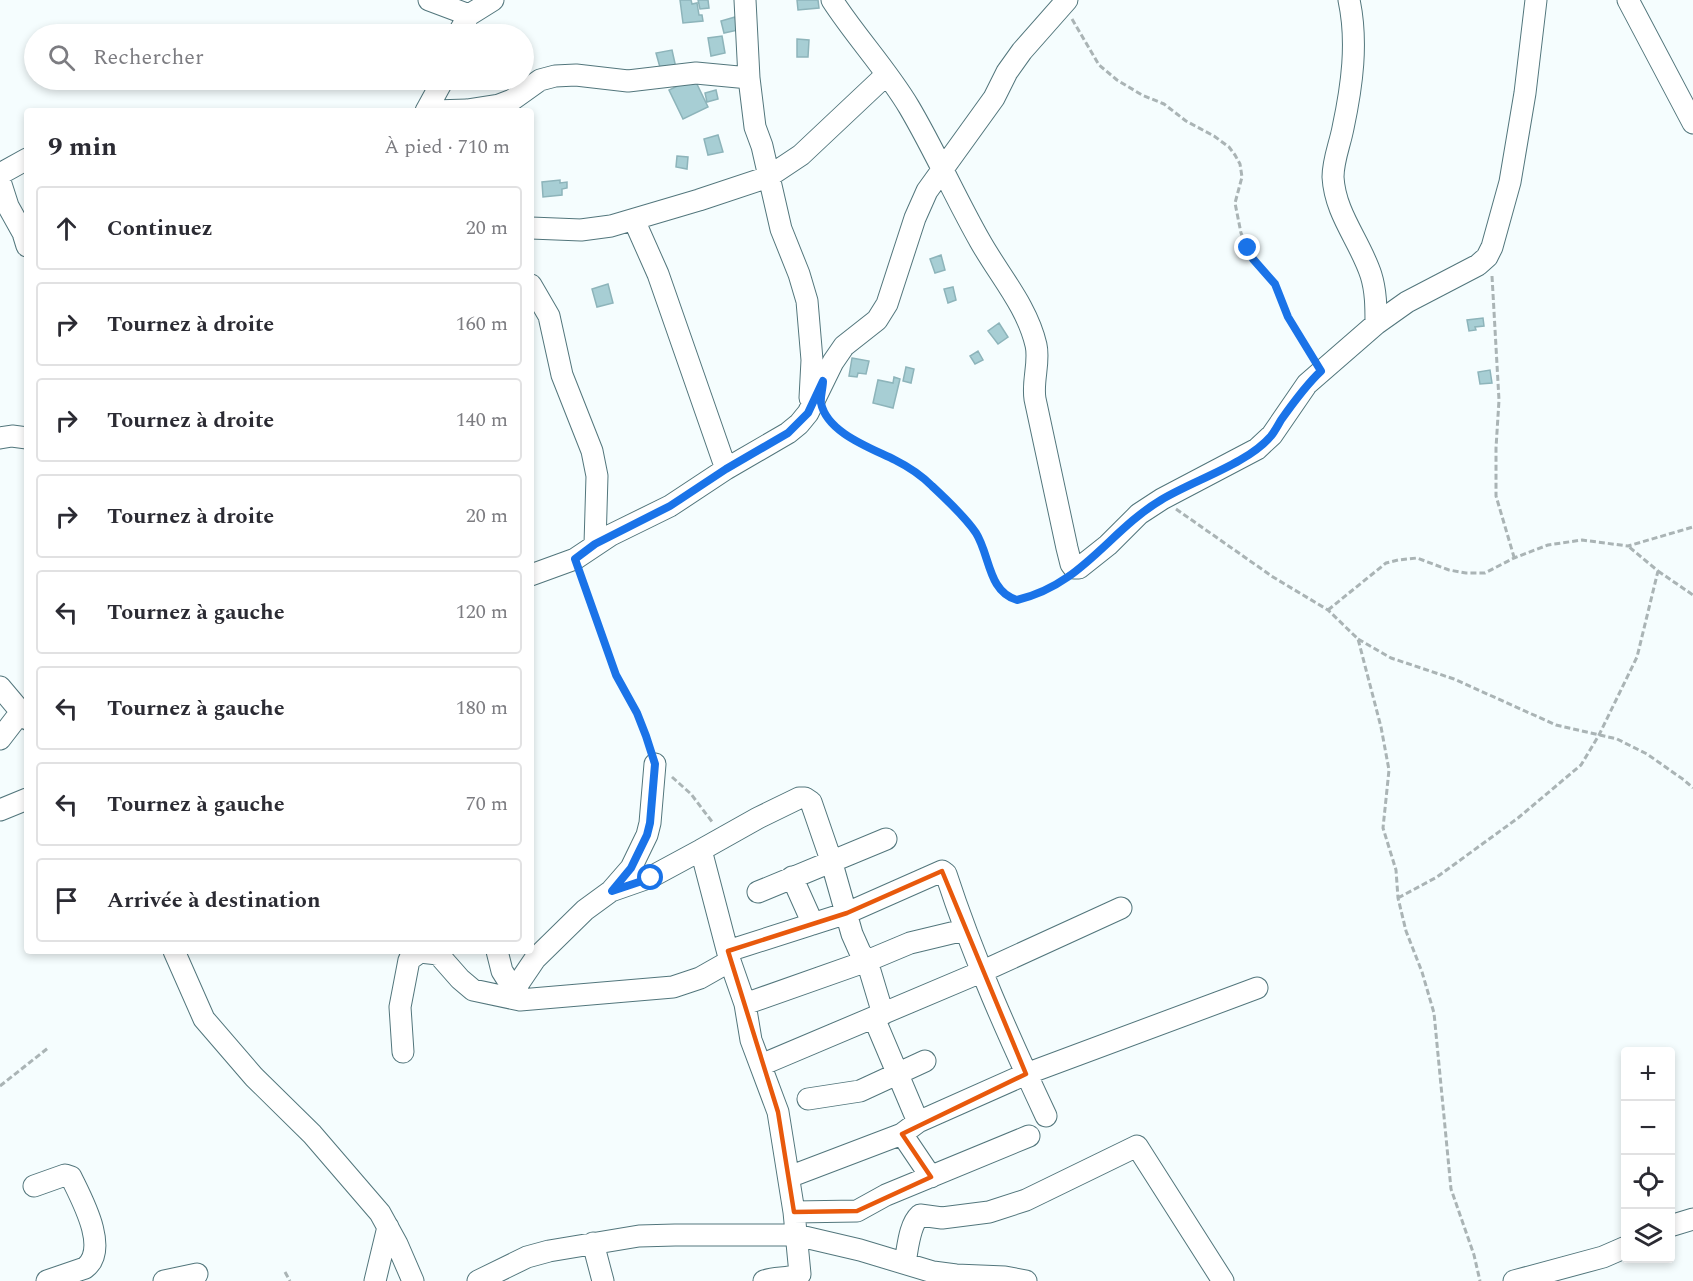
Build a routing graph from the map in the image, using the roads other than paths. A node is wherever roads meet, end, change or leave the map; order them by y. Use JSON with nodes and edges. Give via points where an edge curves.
{"nodes":[{"id":1,"x":429,"y":0,"type":"edge"},
{"id":2,"x":493,"y":0,"type":"edge"},
{"id":3,"x":745,"y":0,"type":"edge"},
{"id":4,"x":832,"y":0,"type":"edge"},
{"id":5,"x":1349,"y":0,"type":"edge"},
{"id":6,"x":1536,"y":0,"type":"edge"},
{"id":7,"x":1628,"y":0,"type":"edge"},
{"id":8,"x":1064,"y":3,"type":"edge"},
{"id":9,"x":469,"y":15,"type":"junction"},
{"id":10,"x":464,"y":24,"type":"edge"},
{"id":11,"x":886,"y":75,"type":"junction"},
{"id":12,"x":749,"y":78,"type":"junction"},
{"id":13,"x":534,"y":84,"type":"edge"},
{"id":14,"x":438,"y":90,"type":"edge"},
{"id":15,"x":526,"y":90,"type":"edge"},
{"id":16,"x":1687,"y":98,"type":"edge"},
{"id":17,"x":428,"y":108,"type":"edge"},
{"id":18,"x":480,"y":108,"type":"edge"},
{"id":19,"x":1693,"y":123,"type":"edge"},
{"id":20,"x":24,"y":161,"type":"edge"},
{"id":21,"x":943,"y":167,"type":"junction"},
{"id":22,"x":0,"y":174,"type":"edge"},
{"id":23,"x":768,"y":177,"type":"junction"},
{"id":24,"x":0,"y":181,"type":"edge"},
{"id":25,"x":634,"y":220,"type":"junction"},
{"id":26,"x":534,"y":228,"type":"edge"},
{"id":27,"x":24,"y":236,"type":"edge"},
{"id":28,"x":534,"y":290,"type":"edge"},
{"id":29,"x":1376,"y":324,"type":"junction"},
{"id":30,"x":816,"y":412,"type":"junction"},
{"id":31,"x":0,"y":438,"type":"edge"},
{"id":32,"x":24,"y":438,"type":"edge"},
{"id":33,"x":726,"y":469,"type":"junction"},
{"id":34,"x":595,"y":544,"type":"junction"},
{"id":35,"x":534,"y":574,"type":"edge"},
{"id":36,"x":0,"y":687,"type":"edge"},
{"id":37,"x":22,"y":708,"type":"edge"},
{"id":38,"x":0,"y":739,"type":"edge"},
{"id":39,"x":655,"y":764,"type":"road end"},
{"id":40,"x":24,"y":800,"type":"edge"},
{"id":41,"x":0,"y":810,"type":"edge"},
{"id":42,"x":886,"y":839,"type":"dead end"},
{"id":43,"x":701,"y":850,"type":"junction"},
{"id":44,"x":831,"y":860,"type":"junction"},
{"id":45,"x":792,"y":877,"type":"junction"},
{"id":46,"x":612,"y":891,"type":"junction"},
{"id":47,"x":758,"y":892,"type":"dead end"},
{"id":48,"x":1121,"y":908,"type":"dead end"},
{"id":49,"x":848,"y":913,"type":"junction"},
{"id":50,"x":813,"y":924,"type":"junction"},
{"id":51,"x":964,"y":930,"type":"junction"},
{"id":52,"x":175,"y":954,"type":"edge"},
{"id":53,"x":417,"y":954,"type":"edge"},
{"id":54,"x":438,"y":954,"type":"edge"},
{"id":55,"x":498,"y":954,"type":"edge"},
{"id":56,"x":729,"y":956,"type":"junction"},
{"id":57,"x":867,"y":961,"type":"junction"},
{"id":58,"x":981,"y":972,"type":"junction"},
{"id":59,"x":1257,"y":988,"type":"dead end"},
{"id":60,"x":517,"y":995,"type":"junction"},
{"id":61,"x":745,"y":1004,"type":"junction"},
{"id":62,"x":879,"y":1016,"type":"junction"},
{"id":63,"x":403,"y":1052,"type":"dead end"},
{"id":64,"x":925,"y":1061,"type":"dead end"},
{"id":65,"x":761,"y":1065,"type":"junction"},
{"id":66,"x":897,"y":1074,"type":"junction"},
{"id":67,"x":1026,"y":1074,"type":"junction"},
{"id":68,"x":808,"y":1099,"type":"dead end"},
{"id":69,"x":1046,"y":1116,"type":"dead end"},
{"id":70,"x":910,"y":1128,"type":"junction"},
{"id":71,"x":1029,"y":1136,"type":"dead end"},
{"id":72,"x":789,"y":1177,"type":"junction"},
{"id":73,"x":931,"y":1177,"type":"junction"},
{"id":74,"x":34,"y":1186,"type":"dead end"},
{"id":75,"x":794,"y":1212,"type":"junction"},
{"id":76,"x":1693,"y":1219,"type":"edge"},
{"id":77,"x":1675,"y":1225,"type":"edge"},
{"id":78,"x":388,"y":1227,"type":"junction"},
{"id":79,"x":796,"y":1235,"type":"junction"},
{"id":80,"x":593,"y":1243,"type":"junction"},
{"id":81,"x":1621,"y":1248,"type":"edge"},
{"id":82,"x":905,"y":1262,"type":"junction"},
{"id":83,"x":197,"y":1274,"type":"dead end"},
{"id":84,"x":82,"y":1275,"type":"edge"},
{"id":85,"x":505,"y":1275,"type":"edge"},
{"id":86,"x":805,"y":1278,"type":"edge"},
{"id":87,"x":47,"y":1281,"type":"edge"},
{"id":88,"x":166,"y":1281,"type":"edge"},
{"id":89,"x":375,"y":1281,"type":"edge"},
{"id":90,"x":413,"y":1281,"type":"edge"},
{"id":91,"x":478,"y":1281,"type":"edge"},
{"id":92,"x":603,"y":1281,"type":"edge"},
{"id":93,"x":764,"y":1281,"type":"edge"},
{"id":94,"x":1026,"y":1281,"type":"edge"},
{"id":95,"x":1223,"y":1281,"type":"edge"},
{"id":96,"x":1514,"y":1281,"type":"edge"}],
"edges":[{"from":1,"to":9,"type":"street"},
{"from":2,"to":9,"type":"street"},
{"from":3,"to":12,"type":"street"},
{"from":4,"to":11,"type":"street"},
{"from":5,"to":29,"type":"street","via":[[1352,87],[1333,176],[1345,222],[1371,275]]},
{"from":6,"to":29,"type":"street","via":[[1510,182],[1487,257]]},
{"from":7,"to":16,"type":"street"},
{"from":8,"to":21,"type":"street","via":[[1022,51],[994,98]]},
{"from":9,"to":10,"type":"street"},
{"from":11,"to":21,"type":"street"},
{"from":11,"to":23,"type":"street","via":[[801,155]]},
{"from":12,"to":13,"type":"street","via":[[696,73],[628,81],[576,75],[555,76]]},
{"from":12,"to":23,"type":"street","via":[[755,127]]},
{"from":14,"to":17,"type":"street"},
{"from":15,"to":18,"type":"street","via":[[512,100]]},
{"from":16,"to":19,"type":"street"},
{"from":20,"to":22,"type":"street"},
{"from":21,"to":29,"type":"street","via":[[980,241],[1029,321],[1037,348],[1035,399],[1074,568],[1092,560],[1139,514],[1162,499],[1257,449],[1272,435],[1307,384]]},
{"from":21,"to":30,"type":"street","via":[[915,218],[887,304],[877,320],[844,346],[833,362]]},
{"from":23,"to":25,"type":"street"},
{"from":23,"to":30,"type":"street","via":[[781,229],[807,302]]},
{"from":24,"to":27,"type":"street"},
{"from":25,"to":26,"type":"street","via":[[581,230]]},
{"from":25,"to":33,"type":"street","via":[[658,274]]},
{"from":28,"to":34,"type":"street","via":[[549,316],[562,375],[592,451],[597,476]]},
{"from":30,"to":33,"type":"street"},
{"from":31,"to":32,"type":"street"},
{"from":33,"to":34,"type":"street","via":[[670,506]]},
{"from":34,"to":35,"type":"street","via":[[575,559]]},
{"from":36,"to":37,"type":"street"},
{"from":37,"to":38,"type":"street"},
{"from":39,"to":46,"type":"street","via":[[647,835],[631,868]]},
{"from":40,"to":41,"type":"street"},
{"from":42,"to":44,"type":"street"},
{"from":43,"to":44,"type":"street","via":[[805,798],[812,802]]},
{"from":43,"to":46,"type":"street","via":[[651,878]]},
{"from":43,"to":56,"type":"street"},
{"from":44,"to":45,"type":"street"},
{"from":44,"to":49,"type":"street"},
{"from":45,"to":47,"type":"street"},
{"from":45,"to":50,"type":"street"},
{"from":46,"to":60,"type":"street","via":[[585,910],[535,959]]},
{"from":48,"to":58,"type":"street"},
{"from":49,"to":50,"type":"street"},
{"from":49,"to":51,"type":"street","via":[[942,871]]},
{"from":49,"to":57,"type":"street","via":[[852,934]]},
{"from":50,"to":56,"type":"street"},
{"from":51,"to":57,"type":"street","via":[[910,943]]},
{"from":51,"to":58,"type":"street"},
{"from":52,"to":78,"type":"street","via":[[204,1019],[312,1134]]},
{"from":53,"to":63,"type":"street","via":[[409,960],[399,1007]]},
{"from":54,"to":60,"type":"street","via":[[473,990]]},
{"from":55,"to":60,"type":"street","via":[[502,971]]},
{"from":56,"to":60,"type":"street","via":[[700,978],[673,987]]},
{"from":56,"to":61,"type":"street"},
{"from":57,"to":61,"type":"street"},
{"from":57,"to":62,"type":"street"},
{"from":58,"to":62,"type":"street"},
{"from":58,"to":67,"type":"street"},
{"from":59,"to":67,"type":"street"},
{"from":61,"to":65,"type":"street","via":[[751,1040]]},
{"from":62,"to":65,"type":"street"},
{"from":62,"to":66,"type":"street"},
{"from":64,"to":66,"type":"street"},
{"from":65,"to":72,"type":"street","via":[[778,1112]]},
{"from":66,"to":68,"type":"street","via":[[860,1091]]},
{"from":66,"to":70,"type":"street"},
{"from":67,"to":69,"type":"street"},
{"from":67,"to":70,"type":"street"},
{"from":70,"to":72,"type":"street"},
{"from":70,"to":73,"type":"street"},
{"from":71,"to":73,"type":"street"},
{"from":72,"to":75,"type":"street"},
{"from":73,"to":75,"type":"street","via":[[857,1212]]},
{"from":74,"to":84,"type":"street","via":[[65,1175],[71,1177],[92,1222],[95,1250]]},
{"from":75,"to":79,"type":"street"},
{"from":76,"to":77,"type":"street"},
{"from":78,"to":89,"type":"street"},
{"from":78,"to":90,"type":"street"},
{"from":79,"to":80,"type":"street","via":[[639,1236]]},
{"from":79,"to":82,"type":"street"},
{"from":79,"to":86,"type":"street"},
{"from":80,"to":85,"type":"street","via":[[527,1257]]},
{"from":80,"to":92,"type":"street"},
{"from":81,"to":96,"type":"street","via":[[1604,1257]]},
{"from":82,"to":94,"type":"street","via":[[933,1272]]},
{"from":82,"to":95,"type":"street","via":[[920,1215],[942,1218],[989,1212],[1026,1200],[1137,1146]]},
{"from":83,"to":88,"type":"street"},
{"from":84,"to":87,"type":"street"},
{"from":85,"to":91,"type":"street"},
{"from":86,"to":93,"type":"street","via":[[777,1277]]}]}
